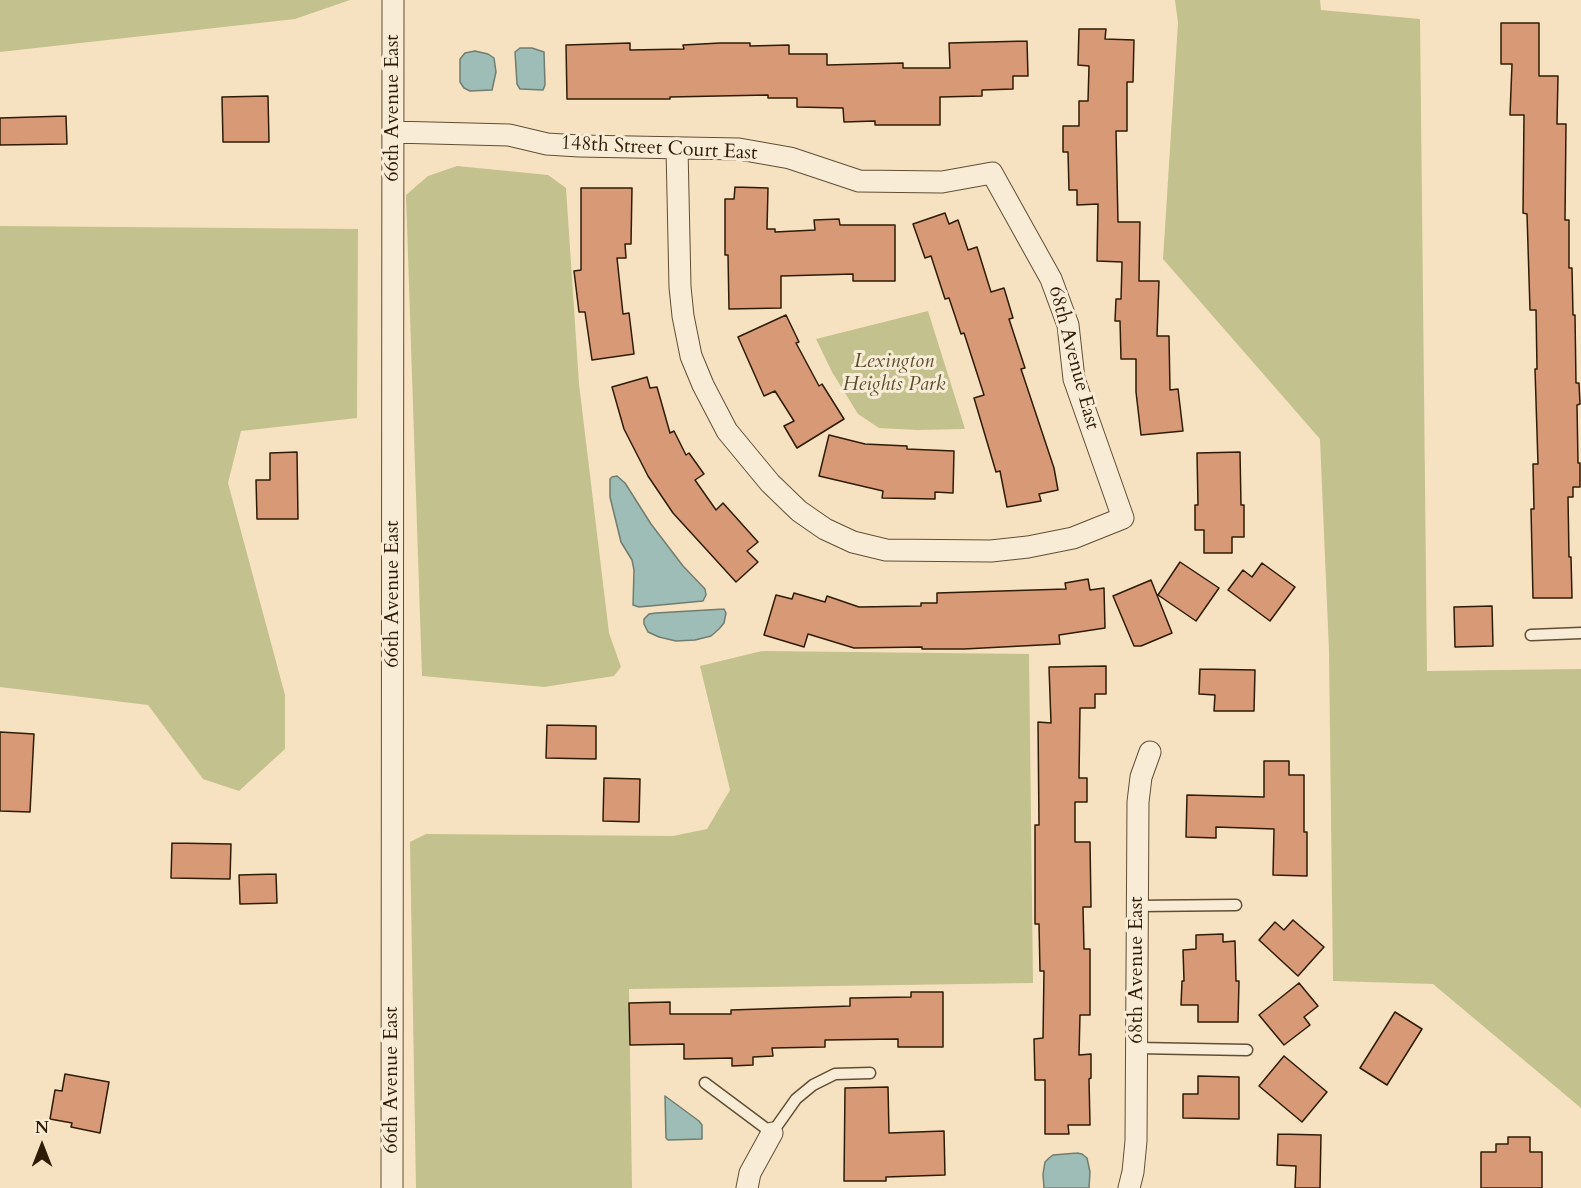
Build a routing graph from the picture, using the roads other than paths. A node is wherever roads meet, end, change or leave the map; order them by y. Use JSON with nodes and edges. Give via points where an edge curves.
{"nodes":[{"id":1,"x":393,"y":0,"type":"edge"},
{"id":2,"x":393,"y":132,"type":"junction"},
{"id":3,"x":677,"y":148,"type":"junction"},
{"id":4,"x":992,"y":173,"type":"joint"},
{"id":5,"x":1581,"y":633,"type":"edge"},
{"id":6,"x":1531,"y":635,"type":"dead end"},
{"id":7,"x":1150,"y":753,"type":"dead end"},
{"id":8,"x":1236,"y":905,"type":"dead end"},
{"id":9,"x":1137,"y":906,"type":"junction"},
{"id":10,"x":1137,"y":1048,"type":"junction"},
{"id":11,"x":1247,"y":1050,"type":"dead end"},
{"id":12,"x":870,"y":1073,"type":"dead end"},
{"id":13,"x":705,"y":1083,"type":"dead end"},
{"id":14,"x":772,"y":1133,"type":"junction"},
{"id":15,"x":392,"y":1188,"type":"edge"},
{"id":16,"x":747,"y":1188,"type":"edge"},
{"id":17,"x":1129,"y":1188,"type":"edge"}],
"edges":[{"from":1,"to":2,"type":"street","name":"66th Avenue East"},
{"from":2,"to":3,"type":"street","name":"148th Street Court East","via":[[509,135],[547,144]]},
{"from":2,"to":15,"type":"street","name":"66th Avenue East"},
{"from":3,"to":4,"type":"street","name":"148th Street Court East","via":[[739,149],[790,158],[859,181],[942,182]]},
{"from":3,"to":4,"type":"street","name":"68th Avenue East","via":[[682,316],[691,356],[703,385],[727,431],[799,512],[853,542],[886,550],[991,551],[1028,547],[1073,538],[1123,518],[1074,379],[1068,325],[1051,279]]},
{"from":5,"to":6,"type":"lane"},
{"from":7,"to":9,"type":"street","name":"68th Avenue East","via":[[1141,777],[1138,802]]},
{"from":8,"to":9,"type":"lane"},
{"from":9,"to":10,"type":"street","name":"68th Avenue East"},
{"from":10,"to":11,"type":"lane"},
{"from":10,"to":17,"type":"street","name":"68th Avenue East","via":[[1136,1141]]},
{"from":12,"to":14,"type":"lane","via":[[835,1074],[813,1085],[796,1100]]},
{"from":13,"to":14,"type":"lane"},
{"from":14,"to":16,"type":"street","via":[[750,1173]]}]}
